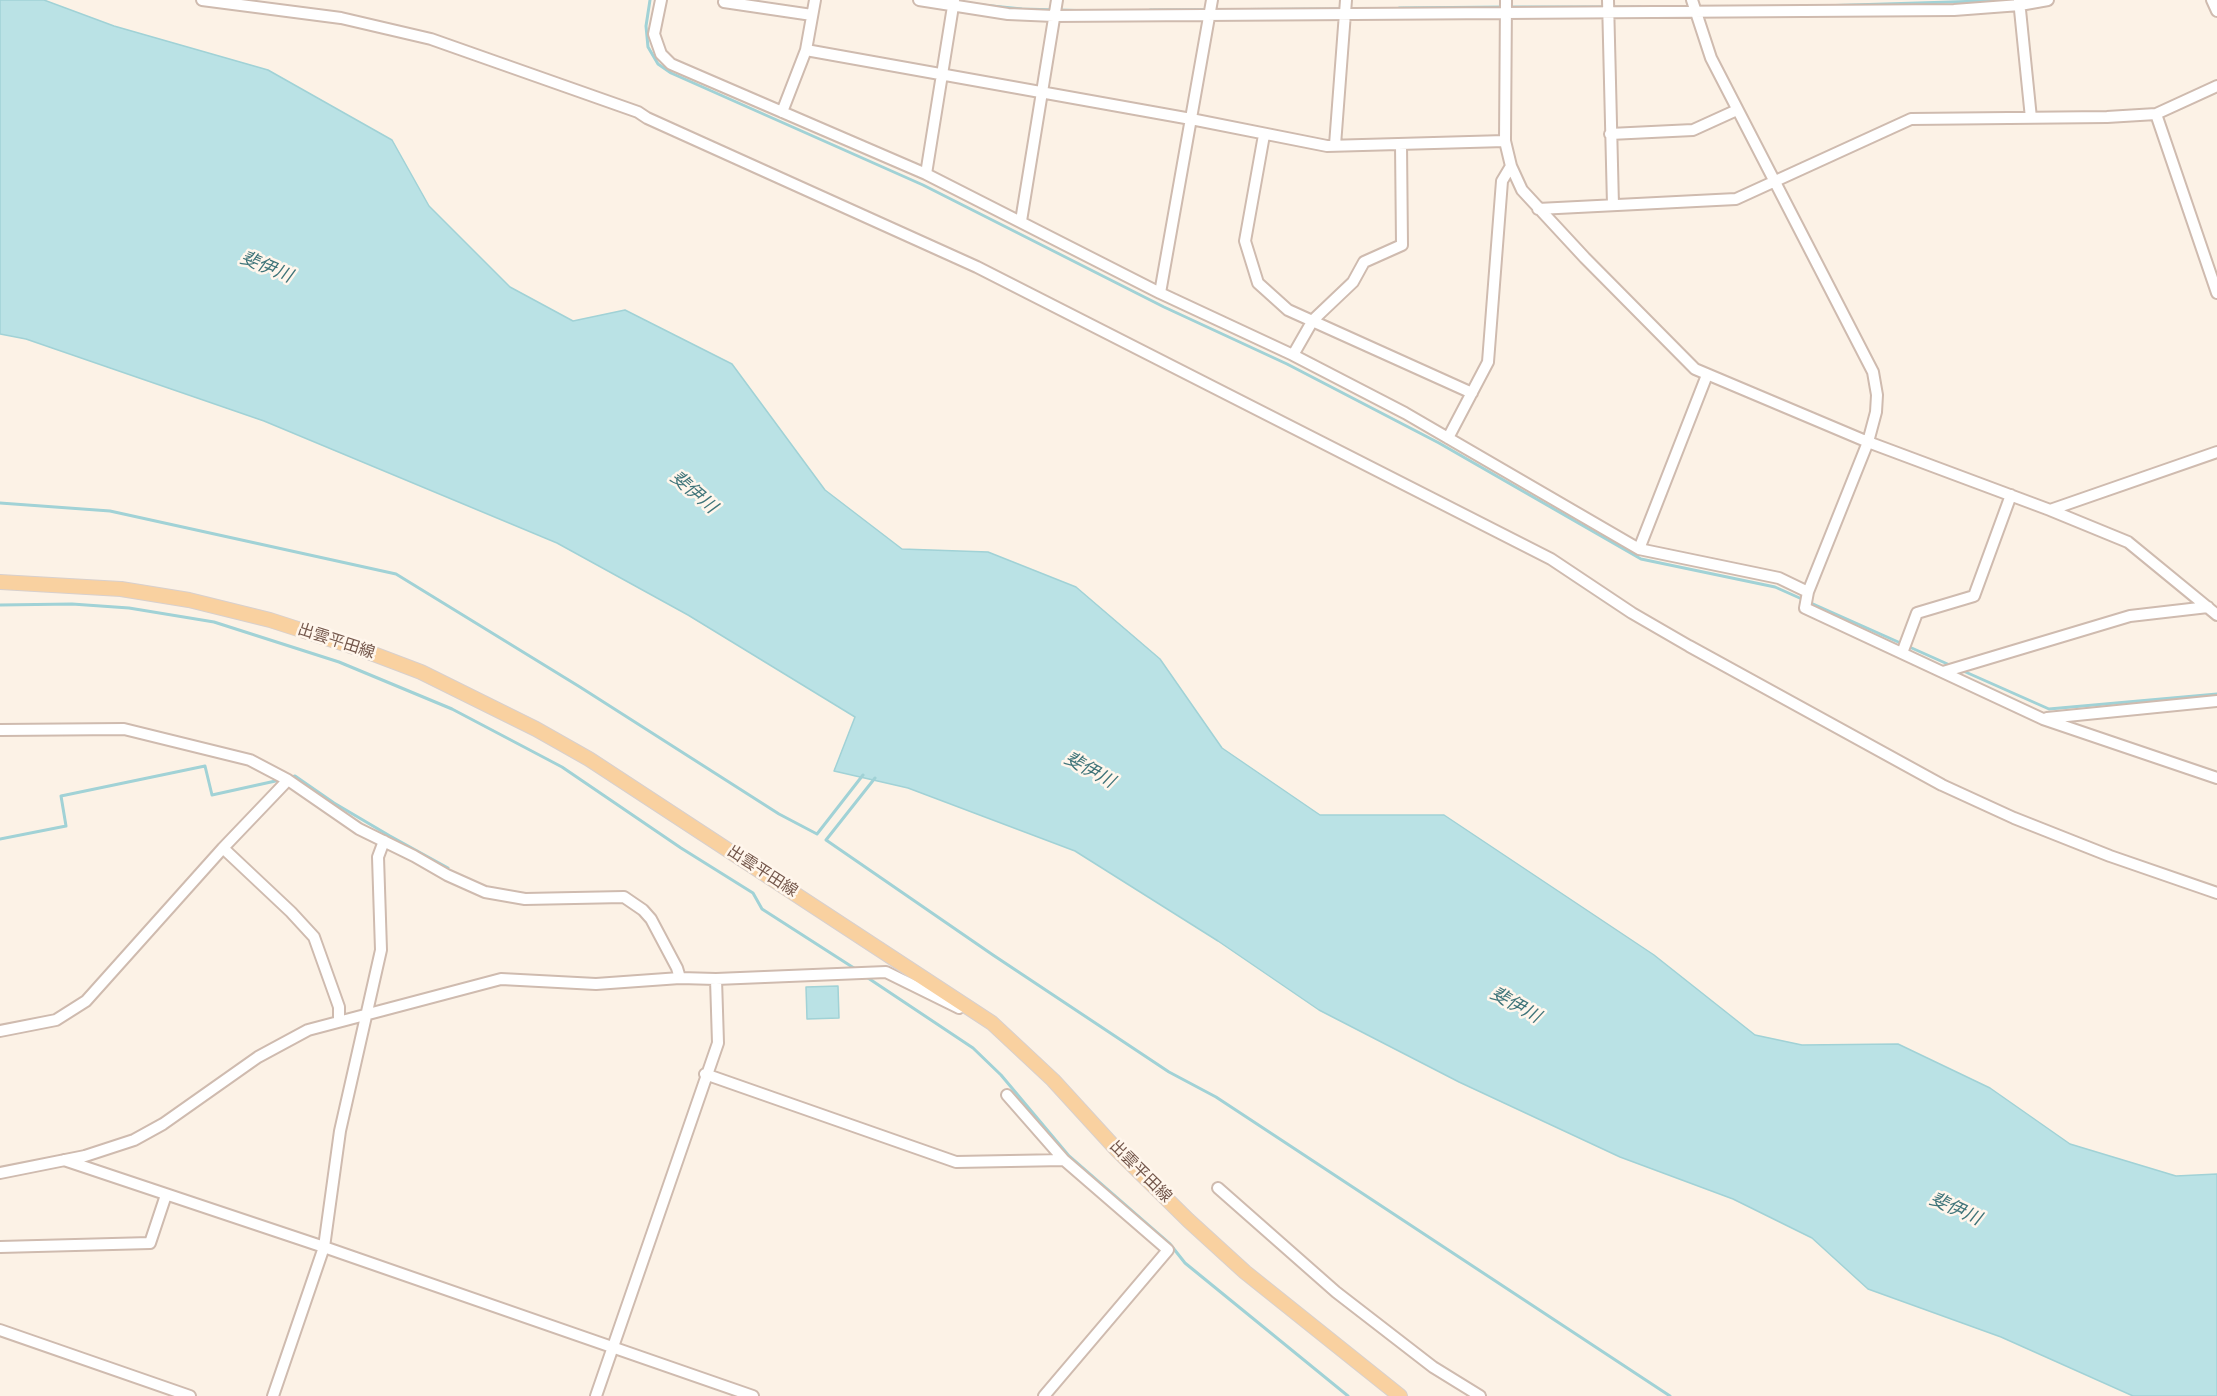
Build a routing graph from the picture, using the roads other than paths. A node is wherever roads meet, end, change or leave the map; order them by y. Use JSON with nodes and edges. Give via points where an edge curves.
{"nodes":[{"id":1,"x":202,"y":0,"type":"edge"},
{"id":2,"x":661,"y":0,"type":"edge"},
{"id":3,"x":725,"y":0,"type":"edge"},
{"id":4,"x":815,"y":0,"type":"edge"},
{"id":5,"x":919,"y":0,"type":"edge"},
{"id":6,"x":1057,"y":0,"type":"edge"},
{"id":7,"x":1212,"y":0,"type":"edge"},
{"id":8,"x":1346,"y":0,"type":"edge"},
{"id":9,"x":1506,"y":0,"type":"edge"},
{"id":10,"x":1608,"y":0,"type":"edge"},
{"id":11,"x":2048,"y":0,"type":"edge"},
{"id":12,"x":2212,"y":0,"type":"edge"},
{"id":13,"x":953,"y":3,"type":"edge"},
{"id":14,"x":2019,"y":3,"type":"edge"},
{"id":15,"x":1662,"y":5,"type":"edge"},
{"id":16,"x":1694,"y":5,"type":"edge"},
{"id":17,"x":1760,"y":5,"type":"edge"},
{"id":18,"x":1856,"y":5,"type":"edge"},
{"id":19,"x":1879,"y":5,"type":"edge"},
{"id":20,"x":1953,"y":5,"type":"edge"},
{"id":21,"x":2217,"y":11,"type":"edge"},
{"id":22,"x":1506,"y":12,"type":"junction"},
{"id":23,"x":1608,"y":12,"type":"junction"},
{"id":24,"x":1209,"y":14,"type":"junction"},
{"id":25,"x":1345,"y":14,"type":"junction"},
{"id":26,"x":812,"y":15,"type":"junction"},
{"id":27,"x":1054,"y":16,"type":"junction"},
{"id":28,"x":806,"y":50,"type":"junction"},
{"id":29,"x":942,"y":75,"type":"junction"},
{"id":30,"x":2217,"y":86,"type":"edge"},
{"id":31,"x":1041,"y":93,"type":"junction"},
{"id":32,"x":1737,"y":110,"type":"junction"},
{"id":33,"x":782,"y":112,"type":"junction"},
{"id":34,"x":2156,"y":114,"type":"junction"},
{"id":35,"x":2031,"y":118,"type":"junction"},
{"id":36,"x":1191,"y":119,"type":"junction"},
{"id":37,"x":1610,"y":134,"type":"junction"},
{"id":38,"x":1264,"y":135,"type":"junction"},
{"id":39,"x":1505,"y":141,"type":"junction"},
{"id":40,"x":1401,"y":144,"type":"junction"},
{"id":41,"x":1335,"y":146,"type":"junction"},
{"id":42,"x":1511,"y":166,"type":"junction"},
{"id":43,"x":926,"y":174,"type":"junction"},
{"id":44,"x":1774,"y":181,"type":"junction"},
{"id":45,"x":1613,"y":205,"type":"junction"},
{"id":46,"x":1538,"y":209,"type":"junction"},
{"id":47,"x":1021,"y":221,"type":"junction"},
{"id":48,"x":1160,"y":293,"type":"junction"},
{"id":49,"x":2217,"y":293,"type":"edge"},
{"id":50,"x":1313,"y":320,"type":"junction"},
{"id":51,"x":1293,"y":355,"type":"junction"},
{"id":52,"x":1707,"y":375,"type":"junction"},
{"id":53,"x":1472,"y":393,"type":"junction"},
{"id":54,"x":1448,"y":438,"type":"junction"},
{"id":55,"x":1868,"y":442,"type":"junction"},
{"id":56,"x":2217,"y":452,"type":"edge"},
{"id":57,"x":2011,"y":495,"type":"junction"},
{"id":58,"x":2050,"y":510,"type":"junction"},
{"id":59,"x":1639,"y":549,"type":"junction"},
{"id":60,"x":0,"y":582,"type":"edge"},
{"id":61,"x":1808,"y":592,"type":"junction"},
{"id":62,"x":2208,"y":608,"type":"junction"},
{"id":63,"x":2217,"y":615,"type":"edge"},
{"id":64,"x":1902,"y":653,"type":"junction"},
{"id":65,"x":1943,"y":672,"type":"junction"},
{"id":66,"x":2217,"y":702,"type":"edge"},
{"id":67,"x":2043,"y":719,"type":"junction"},
{"id":68,"x":0,"y":730,"type":"edge"},
{"id":69,"x":2217,"y":778,"type":"edge"},
{"id":70,"x":288,"y":780,"type":"junction"},
{"id":71,"x":384,"y":841,"type":"junction"},
{"id":72,"x":223,"y":848,"type":"junction"},
{"id":73,"x":2217,"y":893,"type":"edge"},
{"id":74,"x":680,"y":978,"type":"junction"},
{"id":75,"x":716,"y":979,"type":"junction"},
{"id":76,"x":367,"y":1015,"type":"junction"},
{"id":77,"x":339,"y":1021,"type":"junction"},
{"id":78,"x":992,"y":1023,"type":"junction"},
{"id":79,"x":0,"y":1031,"type":"edge"},
{"id":80,"x":705,"y":1074,"type":"junction"},
{"id":81,"x":1007,"y":1095,"type":"dead end"},
{"id":82,"x":63,"y":1160,"type":"junction"},
{"id":83,"x":1064,"y":1160,"type":"junction"},
{"id":84,"x":0,"y":1173,"type":"edge"},
{"id":85,"x":1218,"y":1188,"type":"dead end"},
{"id":86,"x":166,"y":1195,"type":"junction"},
{"id":87,"x":0,"y":1247,"type":"edge"},
{"id":88,"x":324,"y":1247,"type":"junction"},
{"id":89,"x":0,"y":1330,"type":"edge"},
{"id":90,"x":612,"y":1349,"type":"junction"},
{"id":91,"x":190,"y":1396,"type":"edge"},
{"id":92,"x":273,"y":1396,"type":"edge"},
{"id":93,"x":596,"y":1396,"type":"edge"},
{"id":94,"x":753,"y":1396,"type":"edge"},
{"id":95,"x":1044,"y":1396,"type":"edge"},
{"id":96,"x":1400,"y":1396,"type":"edge"},
{"id":97,"x":1480,"y":1396,"type":"edge"}],
"edges":[{"from":1,"to":73,"type":"street","via":[[341,18],[431,39],[638,112],[977,267],[1551,559],[1689,646],[1942,785],[2013,818]]},
{"from":2,"to":33,"type":"street","via":[[654,34],[661,54],[671,64]]},
{"from":3,"to":26,"type":"street"},
{"from":4,"to":26,"type":"street"},
{"from":5,"to":13,"type":"street"},
{"from":6,"to":27,"type":"street"},
{"from":7,"to":24,"type":"street"},
{"from":8,"to":25,"type":"street"},
{"from":9,"to":22,"type":"street"},
{"from":10,"to":23,"type":"street"},
{"from":11,"to":14,"type":"street"},
{"from":12,"to":21,"type":"street"},
{"from":13,"to":27,"type":"street","via":[[1008,14]]},
{"from":13,"to":29,"type":"street"},
{"from":14,"to":20,"type":"street"},
{"from":14,"to":35,"type":"street"},
{"from":15,"to":16,"type":"street"},
{"from":15,"to":23,"type":"street"},
{"from":16,"to":17,"type":"street"},
{"from":16,"to":32,"type":"street","via":[[1711,58]]},
{"from":17,"to":18,"type":"street"},
{"from":18,"to":19,"type":"street"},
{"from":19,"to":20,"type":"street"},
{"from":22,"to":23,"type":"street"},
{"from":22,"to":25,"type":"street"},
{"from":22,"to":39,"type":"street"},
{"from":23,"to":37,"type":"street"},
{"from":24,"to":25,"type":"street"},
{"from":24,"to":27,"type":"street"},
{"from":24,"to":36,"type":"street"},
{"from":25,"to":41,"type":"street"},
{"from":26,"to":28,"type":"street"},
{"from":27,"to":31,"type":"street"},
{"from":28,"to":29,"type":"street"},
{"from":28,"to":33,"type":"street"},
{"from":29,"to":31,"type":"street"},
{"from":29,"to":43,"type":"street"},
{"from":30,"to":34,"type":"street"},
{"from":31,"to":36,"type":"street"},
{"from":31,"to":47,"type":"street"},
{"from":32,"to":37,"type":"street","via":[[1693,130]]},
{"from":32,"to":44,"type":"street"},
{"from":33,"to":43,"type":"street"},
{"from":34,"to":35,"type":"street"},
{"from":34,"to":49,"type":"street"},
{"from":35,"to":44,"type":"street","via":[[1911,119]]},
{"from":36,"to":38,"type":"street"},
{"from":36,"to":48,"type":"street"},
{"from":37,"to":45,"type":"street"},
{"from":38,"to":41,"type":"street"},
{"from":38,"to":50,"type":"street","via":[[1245,241],[1258,283],[1288,310]]},
{"from":39,"to":40,"type":"street"},
{"from":39,"to":42,"type":"street"},
{"from":40,"to":41,"type":"street"},
{"from":40,"to":50,"type":"street","via":[[1402,245],[1364,262],[1353,282]]},
{"from":42,"to":46,"type":"street","via":[[1522,190]]},
{"from":42,"to":53,"type":"street","via":[[1502,181],[1488,362]]},
{"from":43,"to":47,"type":"street"},
{"from":44,"to":45,"type":"street","via":[[1736,199]]},
{"from":44,"to":55,"type":"street","via":[[1873,372],[1876,403]]},
{"from":45,"to":46,"type":"street"},
{"from":46,"to":52,"type":"street","via":[[1695,369]]},
{"from":47,"to":48,"type":"street"},
{"from":48,"to":51,"type":"street"},
{"from":50,"to":51,"type":"street"},
{"from":50,"to":53,"type":"street"},
{"from":51,"to":54,"type":"street"},
{"from":52,"to":55,"type":"street"},
{"from":52,"to":59,"type":"street"},
{"from":53,"to":54,"type":"street"},
{"from":54,"to":59,"type":"street"},
{"from":55,"to":57,"type":"street"},
{"from":55,"to":61,"type":"street"},
{"from":56,"to":58,"type":"street"},
{"from":57,"to":58,"type":"street"},
{"from":57,"to":64,"type":"street","via":[[1974,596],[1917,613]]},
{"from":58,"to":62,"type":"street","via":[[2128,542]]},
{"from":59,"to":61,"type":"street","via":[[1779,578]]},
{"from":60,"to":78,"type":"main road","name":"出雲平田線","via":[[120,589],[189,600],[270,620],[421,672],[589,759]]},
{"from":61,"to":64,"type":"street","via":[[1805,608]]},
{"from":62,"to":63,"type":"street"},
{"from":62,"to":65,"type":"street","via":[[2130,616]]},
{"from":64,"to":65,"type":"street"},
{"from":65,"to":67,"type":"street"},
{"from":66,"to":67,"type":"street"},
{"from":67,"to":69,"type":"street"},
{"from":68,"to":70,"type":"street","via":[[124,729],[250,760]]},
{"from":70,"to":71,"type":"street"},
{"from":70,"to":72,"type":"street"},
{"from":71,"to":74,"type":"street","via":[[485,892],[525,899],[624,897],[651,919]]},
{"from":71,"to":76,"type":"street","via":[[378,857],[381,950]]},
{"from":72,"to":77,"type":"street","via":[[314,937],[339,1007]]},
{"from":72,"to":79,"type":"street","via":[[86,1001],[56,1020]]},
{"from":74,"to":75,"type":"street"},
{"from":74,"to":76,"type":"street","via":[[596,984],[501,979]]},
{"from":75,"to":78,"type":"street","via":[[886,972]]},
{"from":75,"to":80,"type":"street","via":[[718,1043]]},
{"from":76,"to":77,"type":"street"},
{"from":76,"to":88,"type":"street","via":[[340,1131]]},
{"from":77,"to":82,"type":"street","via":[[308,1030],[258,1057],[134,1140]]},
{"from":78,"to":96,"type":"main road","name":"出雲平田線","via":[[1053,1080],[1188,1220],[1245,1272]]},
{"from":80,"to":83,"type":"street","via":[[956,1162]]},
{"from":80,"to":90,"type":"street"},
{"from":81,"to":83,"type":"street"},
{"from":82,"to":84,"type":"street"},
{"from":82,"to":86,"type":"street"},
{"from":83,"to":95,"type":"street","via":[[1168,1250]]},
{"from":85,"to":97,"type":"street","via":[[1336,1292],[1433,1366]]},
{"from":86,"to":87,"type":"street","via":[[150,1243]]},
{"from":86,"to":88,"type":"street"},
{"from":88,"to":90,"type":"street"},
{"from":88,"to":92,"type":"street"},
{"from":89,"to":91,"type":"street"},
{"from":90,"to":93,"type":"street"},
{"from":90,"to":94,"type":"street"}]}
